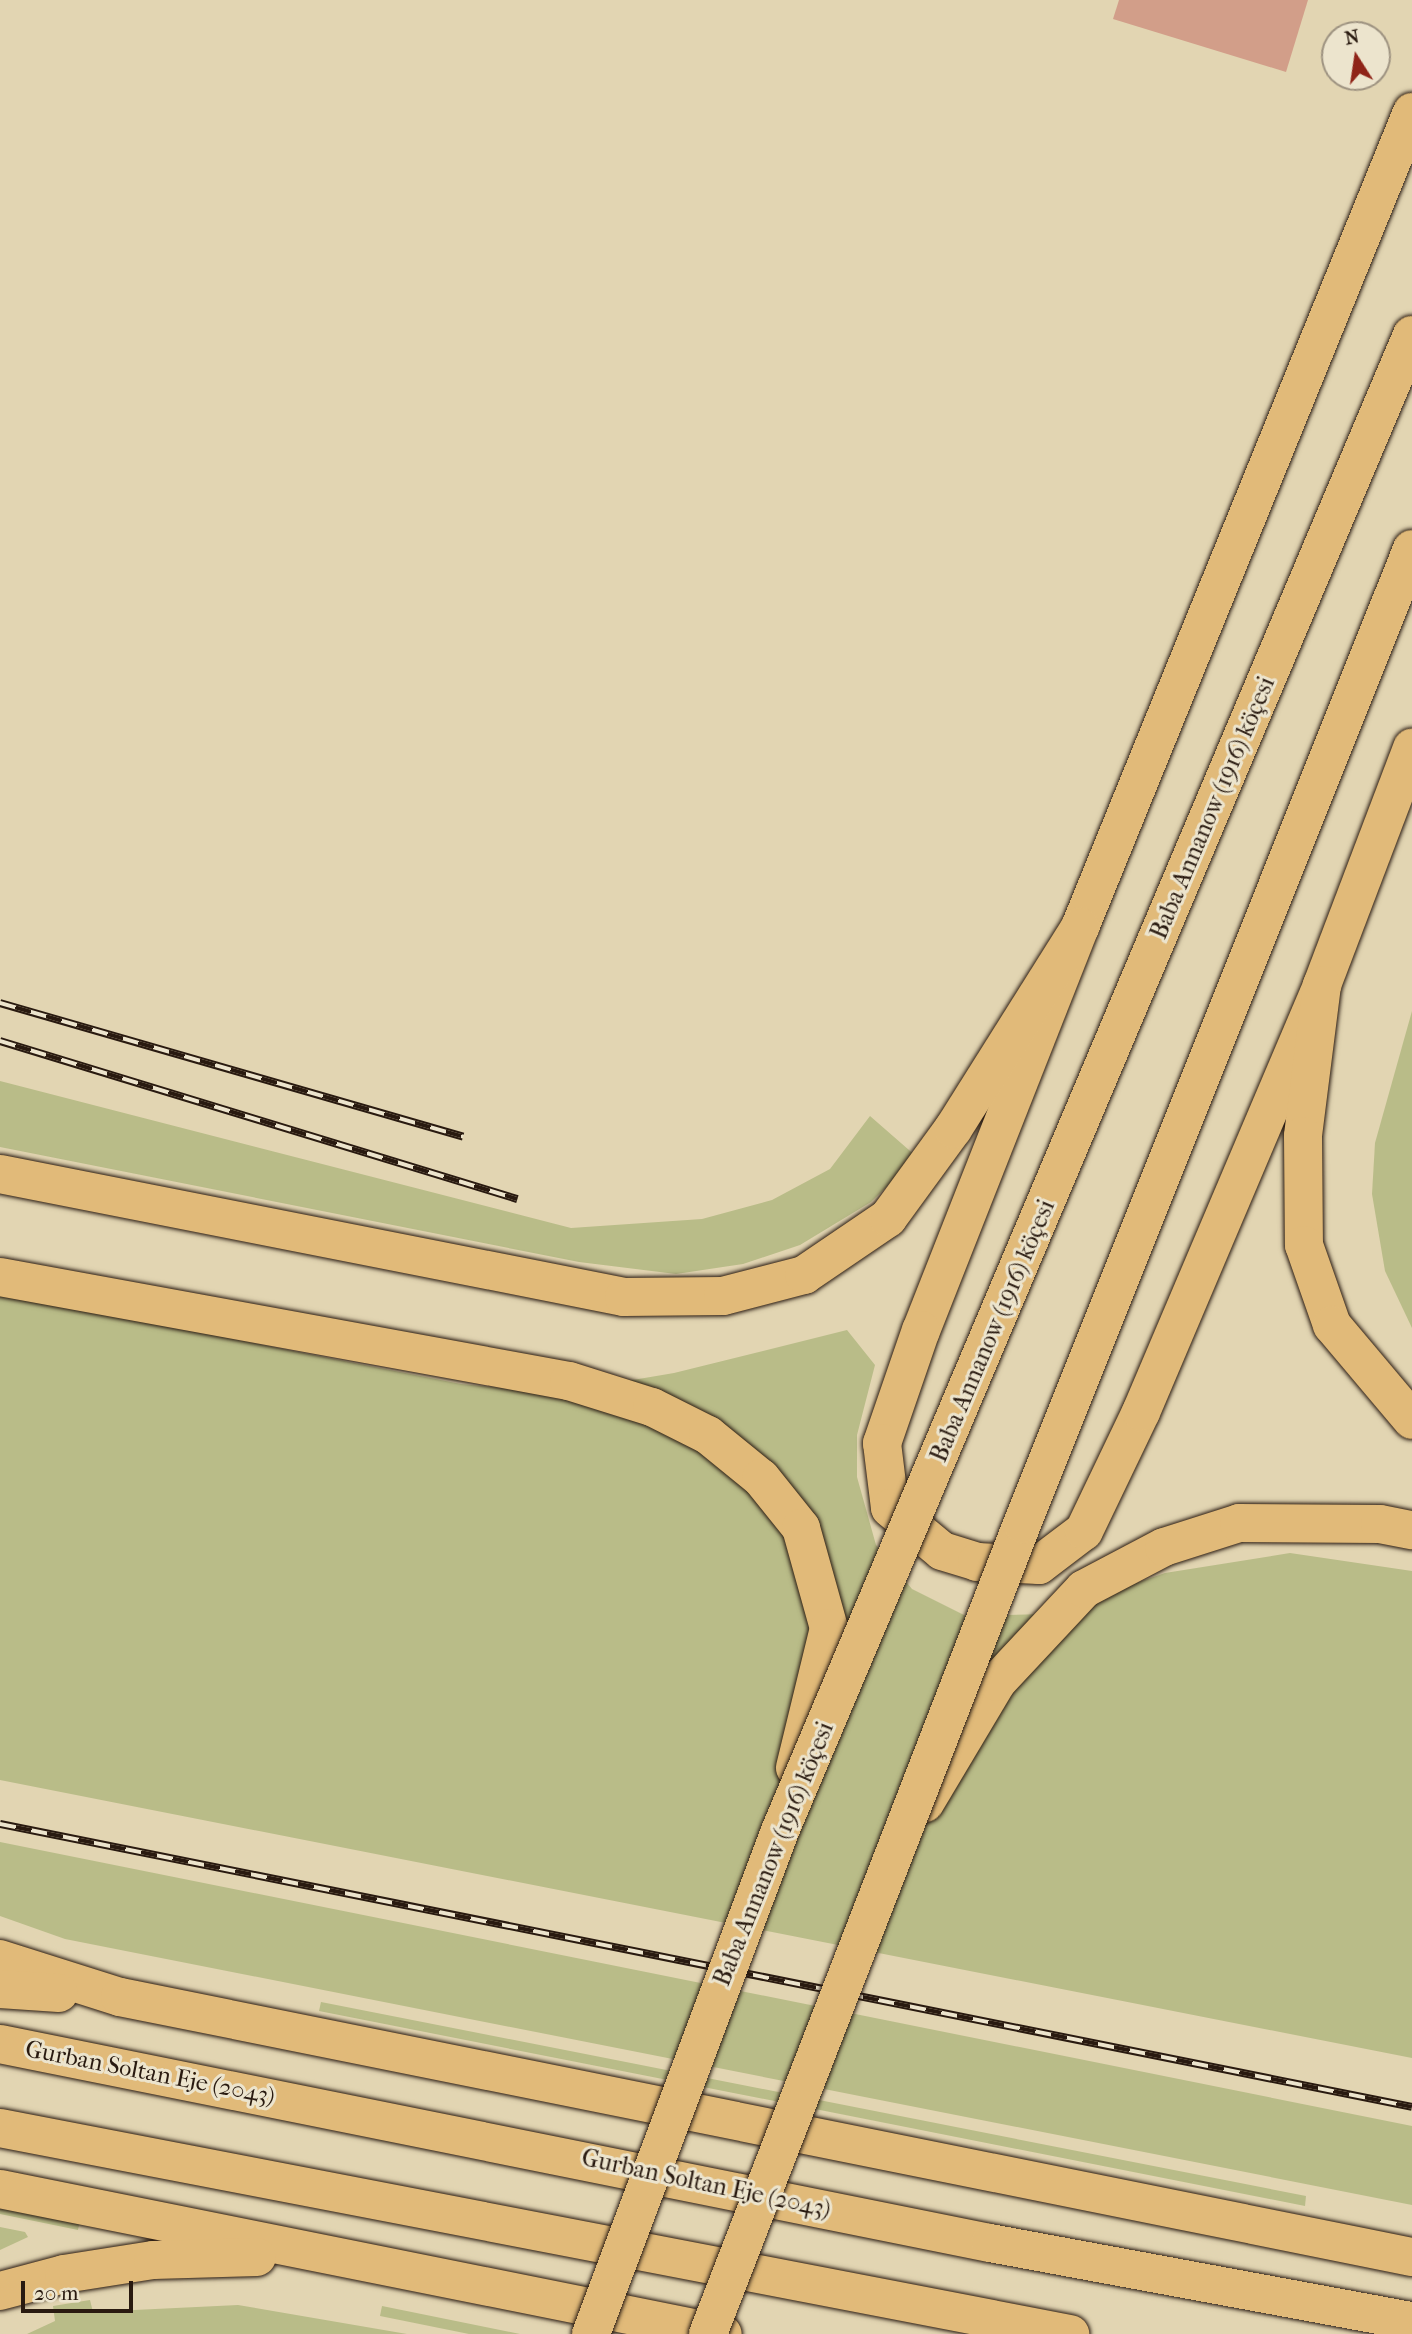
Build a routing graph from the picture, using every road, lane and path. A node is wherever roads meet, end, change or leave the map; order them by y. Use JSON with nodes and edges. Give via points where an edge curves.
{"nodes":[{"id":1,"x":1412,"y":112,"type":"edge"},
{"id":2,"x":1412,"y":335,"type":"edge"},
{"id":3,"x":1412,"y":549,"type":"edge"},
{"id":4,"x":1412,"y":748,"type":"edge"},
{"id":5,"x":1080,"y":928,"type":"junction"},
{"id":6,"x":1322,"y":985,"type":"junction"},
{"id":7,"x":0,"y":1174,"type":"edge"},
{"id":8,"x":0,"y":1277,"type":"edge"},
{"id":9,"x":1412,"y":1420,"type":"edge"},
{"id":10,"x":1412,"y":1531,"type":"edge"},
{"id":11,"x":780,"y":1831,"type":"junction"},
{"id":12,"x":890,"y":1860,"type":"junction"},
{"id":13,"x":0,"y":1959,"type":"edge"},
{"id":14,"x":0,"y":1989,"type":"edge"},
{"id":15,"x":120,"y":1997,"type":"junction"},
{"id":16,"x":0,"y":2044,"type":"edge"},
{"id":17,"x":0,"y":2128,"type":"edge"},
{"id":18,"x":0,"y":2189,"type":"edge"},
{"id":19,"x":321,"y":2254,"type":"junction"},
{"id":20,"x":1409,"y":2255,"type":"edge"},
{"id":21,"x":0,"y":2291,"type":"edge"},
{"id":22,"x":1412,"y":2321,"type":"edge"},
{"id":23,"x":591,"y":2334,"type":"edge"},
{"id":24,"x":708,"y":2334,"type":"edge"},
{"id":25,"x":723,"y":2334,"type":"edge"},
{"id":26,"x":1070,"y":2334,"type":"edge"}],
"edges":[{"from":1,"to":5,"type":"main road"},
{"from":2,"to":11,"type":"main road","name":"Baba Annanow (1916) köçesi","bridge":true},
{"from":3,"to":12,"type":"main road","bridge":true},
{"from":4,"to":6,"type":"main road"},
{"from":5,"to":6,"type":"main road","via":[[921,1330],[883,1443],[890,1508],[942,1551],[977,1562],[1039,1565],[1084,1531],[1141,1412]]},
{"from":5,"to":7,"type":"main road","via":[[953,1129],[888,1218],[804,1275],[723,1296],[624,1297]]},
{"from":6,"to":9,"type":"main road","via":[[1303,1136],[1304,1245],[1332,1325]]},
{"from":8,"to":11,"type":"main road","bridge":true,"via":[[569,1381],[652,1407],[708,1436],[761,1479],[801,1528],[829,1628]]},
{"from":10,"to":12,"type":"main road","bridge":true,"via":[[1380,1524],[1239,1524],[1164,1547],[1084,1589],[998,1682]]},
{"from":11,"to":23,"type":"main road","name":"Baba Annanow (1916) köçesi","bridge":true},
{"from":12,"to":24,"type":"main road","bridge":true},
{"from":13,"to":15,"type":"main road"},
{"from":14,"to":15,"type":"main road"},
{"from":15,"to":20,"type":"main road"},
{"from":16,"to":22,"type":"main road","name":"Gurban Soltan Eje (2043)","via":[[990,2243]]},
{"from":17,"to":26,"type":"main road"},
{"from":18,"to":19,"type":"main road"},
{"from":19,"to":21,"type":"main road","via":[[153,2260],[64,2274]]},
{"from":19,"to":25,"type":"main road"}]}
